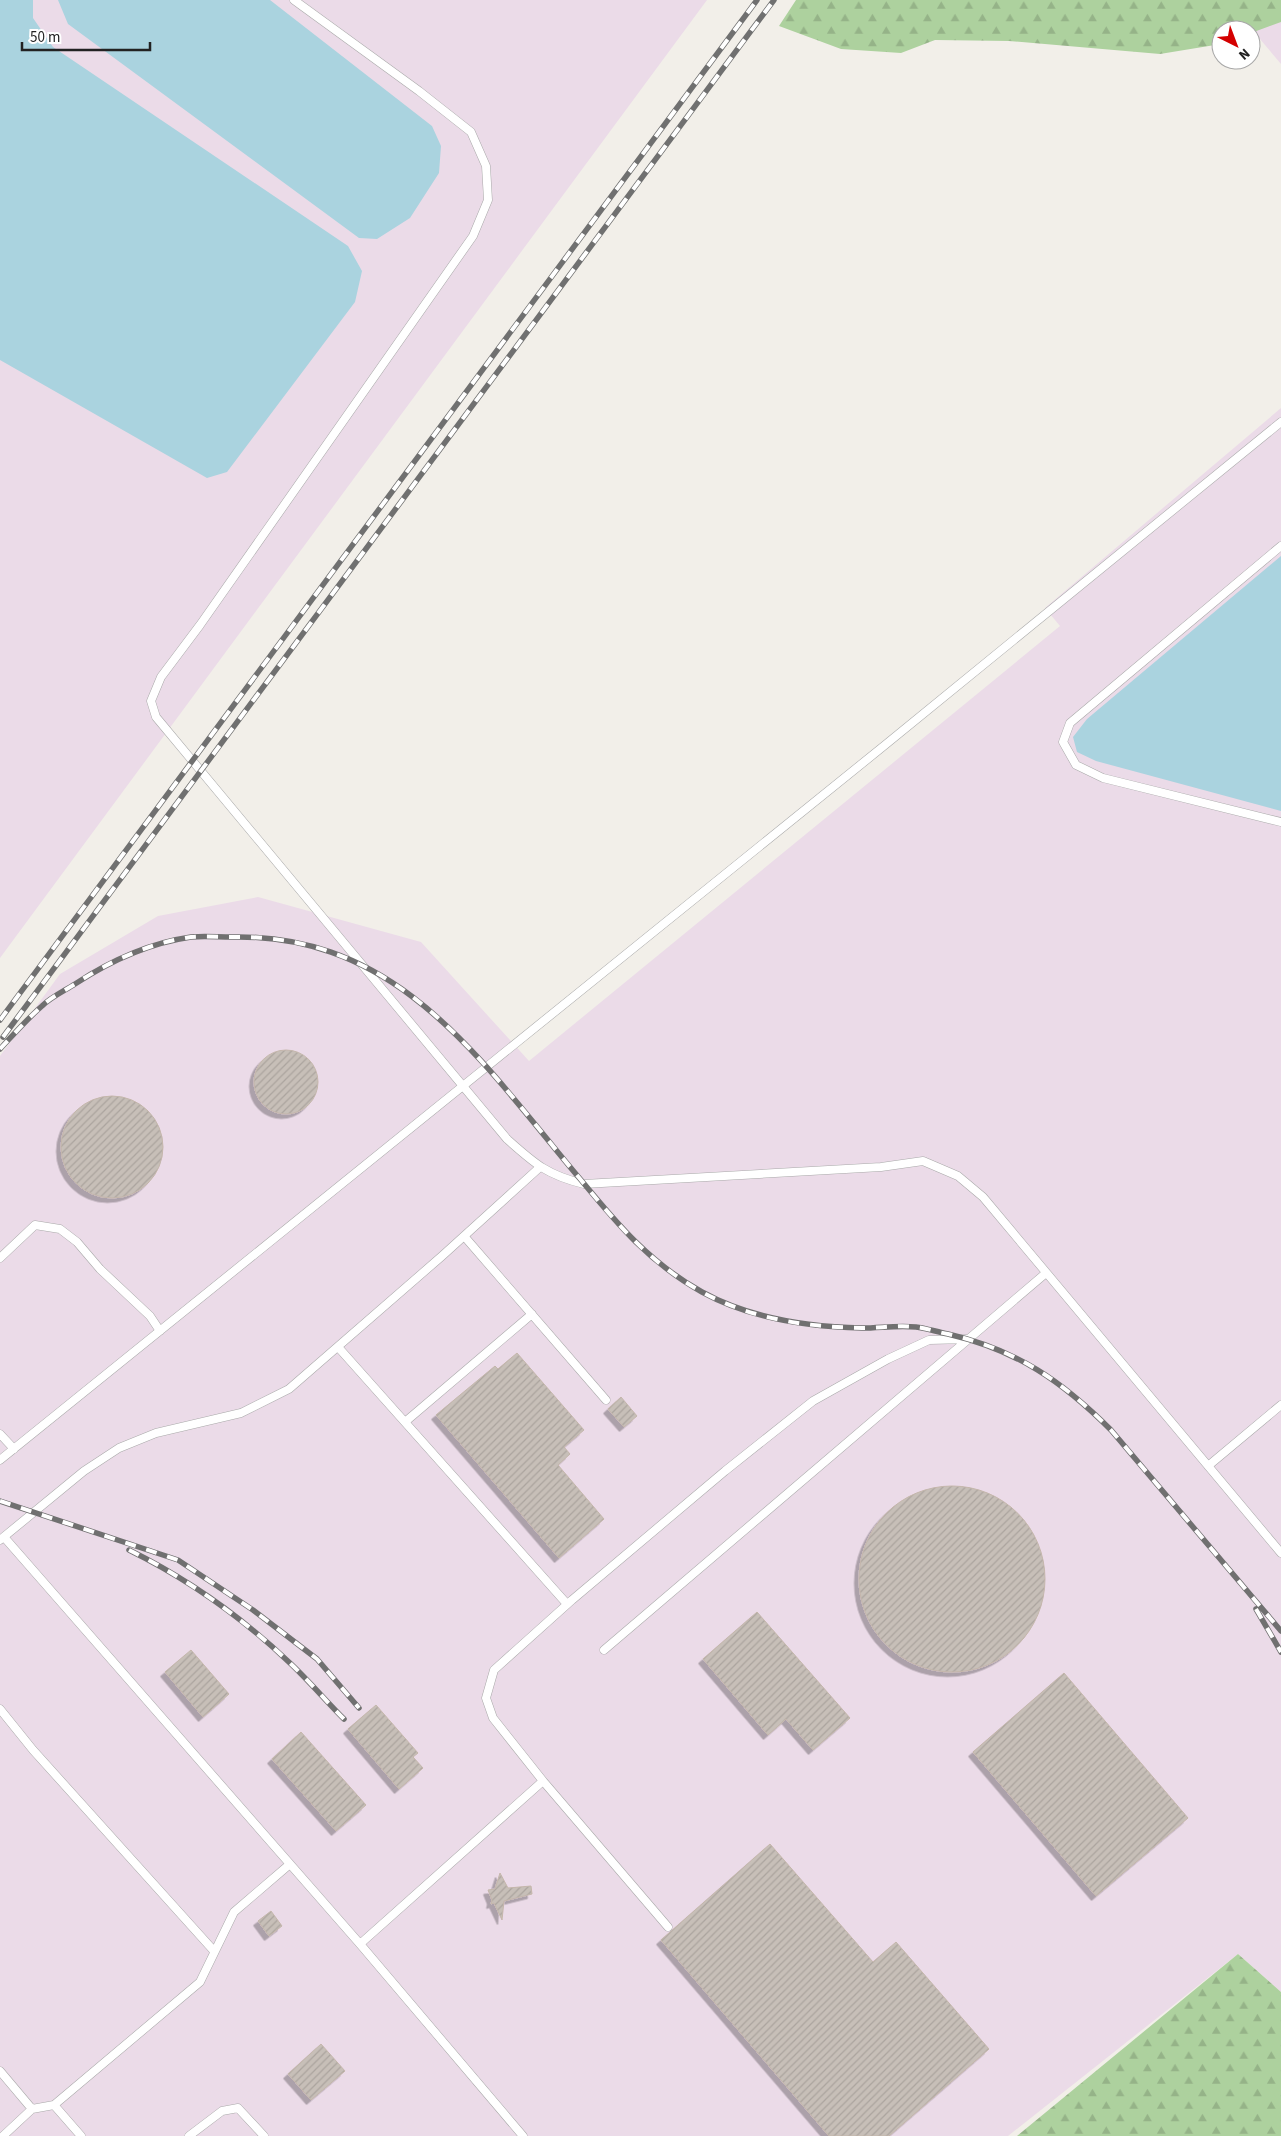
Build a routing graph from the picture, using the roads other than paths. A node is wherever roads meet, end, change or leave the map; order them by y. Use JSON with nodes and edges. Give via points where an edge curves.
{"nodes":[{"id":1,"x":294,"y":0,"type":"edge"},
{"id":2,"x":1281,"y":422,"type":"edge"},
{"id":3,"x":1281,"y":546,"type":"edge"},
{"id":4,"x":1281,"y":822,"type":"edge"},
{"id":5,"x":464,"y":1084,"type":"junction"},
{"id":6,"x":539,"y":1168,"type":"junction"},
{"id":7,"x":464,"y":1236,"type":"junction"},
{"id":8,"x":0,"y":1258,"type":"edge"},
{"id":9,"x":1046,"y":1272,"type":"junction"},
{"id":10,"x":532,"y":1314,"type":"junction"},
{"id":11,"x":160,"y":1331,"type":"junction"},
{"id":12,"x":967,"y":1339,"type":"junction"},
{"id":13,"x":338,"y":1347,"type":"junction"},
{"id":14,"x":606,"y":1400,"type":"dead end"},
{"id":15,"x":1281,"y":1404,"type":"edge"},
{"id":16,"x":405,"y":1422,"type":"junction"},
{"id":17,"x":0,"y":1434,"type":"edge"},
{"id":18,"x":14,"y":1449,"type":"junction"},
{"id":19,"x":0,"y":1460,"type":"edge"},
{"id":20,"x":1208,"y":1466,"type":"junction"},
{"id":21,"x":2,"y":1539,"type":"edge"},
{"id":22,"x":1281,"y":1553,"type":"edge"},
{"id":23,"x":567,"y":1604,"type":"junction"},
{"id":24,"x":604,"y":1650,"type":"dead end"},
{"id":25,"x":2,"y":1715,"type":"edge"},
{"id":26,"x":543,"y":1781,"type":"junction"},
{"id":27,"x":290,"y":1864,"type":"junction"},
{"id":28,"x":668,"y":1927,"type":"dead end"},
{"id":29,"x":360,"y":1944,"type":"junction"},
{"id":30,"x":214,"y":1951,"type":"junction"},
{"id":31,"x":0,"y":2071,"type":"edge"},
{"id":32,"x":54,"y":2105,"type":"junction"},
{"id":33,"x":32,"y":2109,"type":"junction"},
{"id":34,"x":3,"y":2136,"type":"edge"},
{"id":35,"x":81,"y":2136,"type":"edge"},
{"id":36,"x":189,"y":2136,"type":"edge"},
{"id":37,"x":264,"y":2136,"type":"edge"},
{"id":38,"x":523,"y":2136,"type":"edge"}],
"edges":[{"from":1,"to":5,"type":"lane","via":[[471,132],[486,166],[488,200],[473,236],[161,677],[152,701],[156,717],[359,963]]},
{"from":2,"to":5,"type":"lane"},
{"from":3,"to":4,"type":"lane","via":[[1070,723],[1062,742],[1076,765],[1103,778]]},
{"from":5,"to":6,"type":"lane","via":[[507,1139]]},
{"from":5,"to":11,"type":"lane"},
{"from":6,"to":7,"type":"lane"},
{"from":6,"to":9,"type":"lane","via":[[562,1179],[584,1184],[923,1162],[958,1176],[983,1197]]},
{"from":7,"to":10,"type":"lane"},
{"from":7,"to":13,"type":"lane"},
{"from":8,"to":11,"type":"lane","via":[[35,1226],[60,1229],[150,1316]]},
{"from":9,"to":12,"type":"lane"},
{"from":9,"to":20,"type":"lane"},
{"from":10,"to":14,"type":"lane"},
{"from":10,"to":16,"type":"lane"},
{"from":11,"to":18,"type":"lane"},
{"from":12,"to":23,"type":"lane","via":[[929,1340],[813,1401]]},
{"from":12,"to":24,"type":"lane"},
{"from":13,"to":16,"type":"lane"},
{"from":13,"to":21,"type":"lane","via":[[289,1389],[242,1413],[156,1433],[119,1448],[84,1471]]},
{"from":15,"to":20,"type":"lane"},
{"from":16,"to":23,"type":"lane"},
{"from":17,"to":18,"type":"lane"},
{"from":18,"to":19,"type":"lane"},
{"from":20,"to":22,"type":"lane"},
{"from":21,"to":27,"type":"lane"},
{"from":23,"to":26,"type":"lane","via":[[494,1670],[486,1698],[493,1718]]},
{"from":25,"to":30,"type":"lane"},
{"from":26,"to":28,"type":"lane"},
{"from":26,"to":29,"type":"lane"},
{"from":27,"to":29,"type":"lane"},
{"from":27,"to":30,"type":"lane","via":[[234,1912]]},
{"from":29,"to":38,"type":"lane"},
{"from":30,"to":32,"type":"lane","via":[[200,1982]]},
{"from":31,"to":33,"type":"lane"},
{"from":32,"to":33,"type":"lane"},
{"from":32,"to":35,"type":"lane"},
{"from":33,"to":34,"type":"lane"},
{"from":36,"to":37,"type":"lane","via":[[222,2111],[238,2108]]}]}
